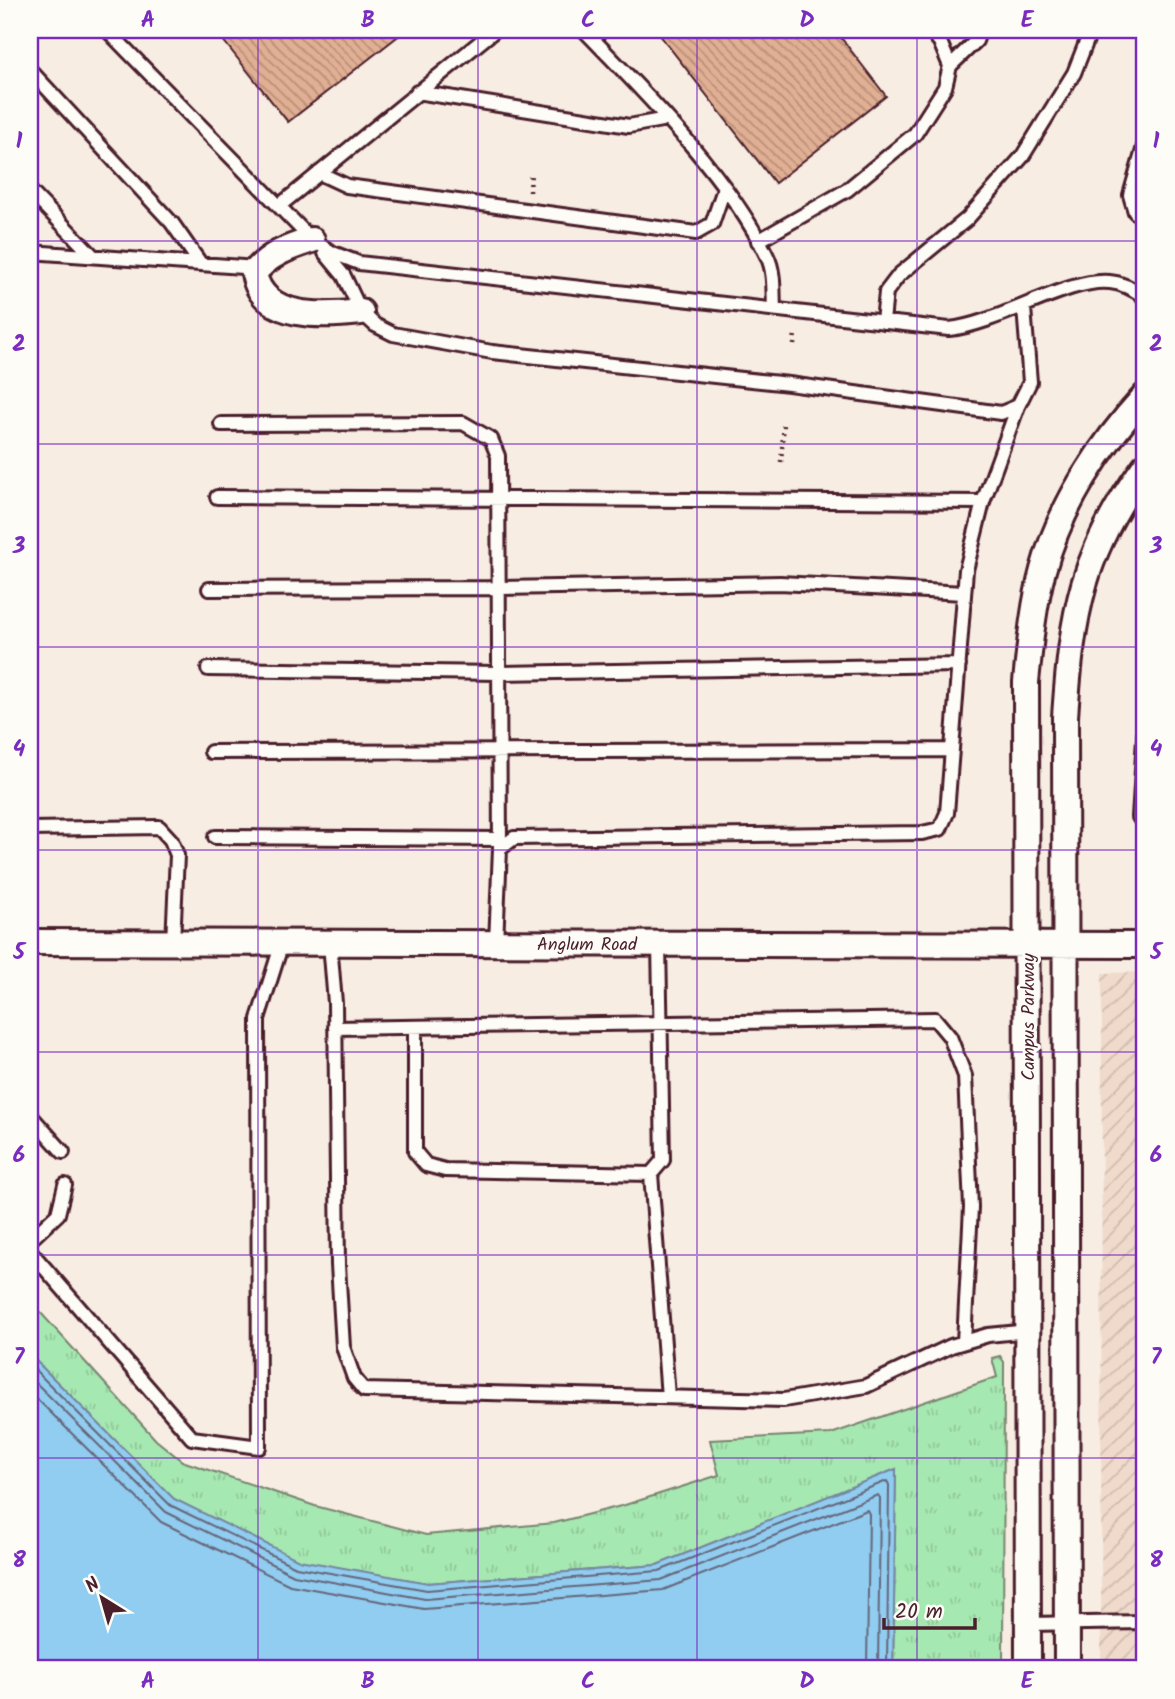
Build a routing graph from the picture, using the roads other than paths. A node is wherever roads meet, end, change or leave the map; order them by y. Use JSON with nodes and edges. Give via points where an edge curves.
{"nodes":[{"id":1,"x":107,"y":30,"type":"edge"},
{"id":2,"x":495,"y":30,"type":"edge"},
{"id":3,"x":584,"y":30,"type":"edge"},
{"id":4,"x":930,"y":30,"type":"edge"},
{"id":5,"x":980,"y":30,"type":"edge"},
{"id":6,"x":1091,"y":30,"type":"edge"},
{"id":7,"x":950,"y":66,"type":"junction"},
{"id":8,"x":30,"y":70,"type":"edge"},
{"id":9,"x":417,"y":92,"type":"junction"},
{"id":10,"x":667,"y":119,"type":"junction"},
{"id":11,"x":1145,"y":143,"type":"edge"},
{"id":12,"x":319,"y":173,"type":"junction"},
{"id":13,"x":724,"y":189,"type":"junction"},
{"id":14,"x":30,"y":191,"type":"edge"},
{"id":15,"x":279,"y":206,"type":"junction"},
{"id":16,"x":1145,"y":219,"type":"edge"},
{"id":17,"x":312,"y":240,"type":"junction"},
{"id":18,"x":758,"y":241,"type":"junction"},
{"id":19,"x":30,"y":252,"type":"edge"},
{"id":20,"x":93,"y":256,"type":"junction"},
{"id":21,"x":200,"y":263,"type":"junction"},
{"id":22,"x":257,"y":268,"type":"junction"},
{"id":23,"x":1145,"y":296,"type":"edge"},
{"id":24,"x":1024,"y":308,"type":"junction"},
{"id":25,"x":774,"y":309,"type":"junction"},
{"id":26,"x":361,"y":312,"type":"junction"},
{"id":27,"x":883,"y":322,"type":"junction"},
{"id":28,"x":1145,"y":396,"type":"edge"},
{"id":29,"x":1018,"y":405,"type":"junction"},
{"id":30,"x":221,"y":424,"type":"dead end"},
{"id":31,"x":1145,"y":466,"type":"edge"},
{"id":32,"x":217,"y":497,"type":"dead end"},
{"id":33,"x":498,"y":499,"type":"junction"},
{"id":34,"x":983,"y":502,"type":"junction"},
{"id":35,"x":499,"y":588,"type":"junction"},
{"id":36,"x":209,"y":589,"type":"dead end"},
{"id":37,"x":964,"y":593,"type":"junction"},
{"id":38,"x":958,"y":665,"type":"junction"},
{"id":39,"x":208,"y":669,"type":"dead end"},
{"id":40,"x":499,"y":673,"type":"junction"},
{"id":41,"x":1145,"y":722,"type":"edge"},
{"id":42,"x":499,"y":750,"type":"junction"},
{"id":43,"x":952,"y":750,"type":"junction"},
{"id":44,"x":211,"y":752,"type":"dead end"},
{"id":45,"x":1145,"y":825,"type":"edge"},
{"id":46,"x":30,"y":829,"type":"edge"},
{"id":47,"x":215,"y":837,"type":"dead end"},
{"id":48,"x":499,"y":844,"type":"junction"},
{"id":49,"x":30,"y":942,"type":"edge"},
{"id":50,"x":173,"y":942,"type":"junction"},
{"id":51,"x":282,"y":943,"type":"junction"},
{"id":52,"x":330,"y":943,"type":"junction"},
{"id":53,"x":496,"y":943,"type":"junction"},
{"id":54,"x":659,"y":944,"type":"junction"},
{"id":55,"x":1145,"y":944,"type":"edge"},
{"id":56,"x":1028,"y":945,"type":"junction"},
{"id":57,"x":1068,"y":945,"type":"junction"},
{"id":58,"x":661,"y":1024,"type":"junction"},
{"id":59,"x":415,"y":1027,"type":"junction"},
{"id":60,"x":335,"y":1028,"type":"junction"},
{"id":61,"x":30,"y":1115,"type":"edge"},
{"id":62,"x":63,"y":1152,"type":"dead end"},
{"id":63,"x":651,"y":1174,"type":"junction"},
{"id":64,"x":65,"y":1185,"type":"dead end"},
{"id":65,"x":30,"y":1240,"type":"edge"},
{"id":66,"x":30,"y":1251,"type":"edge"},
{"id":67,"x":1028,"y":1331,"type":"junction"},
{"id":68,"x":964,"y":1342,"type":"junction"},
{"id":69,"x":668,"y":1397,"type":"junction"},
{"id":70,"x":1145,"y":1622,"type":"edge"},
{"id":71,"x":1067,"y":1623,"type":"junction"},
{"id":72,"x":1028,"y":1624,"type":"junction"},
{"id":73,"x":1028,"y":1669,"type":"edge"},
{"id":74,"x":1067,"y":1669,"type":"edge"}],
"edges":[{"from":1,"to":15,"type":"lane"},
{"from":2,"to":9,"type":"lane"},
{"from":3,"to":10,"type":"lane"},
{"from":4,"to":7,"type":"lane"},
{"from":5,"to":7,"type":"lane","via":[[976,41]]},
{"from":6,"to":27,"type":"lane","via":[[1074,73],[1022,157],[967,219],[899,275],[886,292]]},
{"from":7,"to":18,"type":"lane","via":[[945,87],[915,134],[847,190]]},
{"from":8,"to":21,"type":"lane","via":[[172,223]]},
{"from":9,"to":10,"type":"lane","via":[[629,126]]},
{"from":9,"to":12,"type":"lane"},
{"from":10,"to":13,"type":"lane"},
{"from":11,"to":16,"type":"lane","via":[[1130,195],[1135,212]]},
{"from":12,"to":13,"type":"lane","via":[[347,187],[696,233],[712,224]]},
{"from":12,"to":15,"type":"lane"},
{"from":13,"to":18,"type":"lane"},
{"from":14,"to":20,"type":"lane"},
{"from":15,"to":17,"type":"lane"},
{"from":17,"to":22,"type":"street","via":[[282,250]]},
{"from":17,"to":25,"type":"lane","via":[[359,263]]},
{"from":17,"to":26,"type":"lane","via":[[344,276]]},
{"from":18,"to":25,"type":"lane","via":[[768,257]]},
{"from":19,"to":20,"type":"lane"},
{"from":20,"to":21,"type":"lane"},
{"from":21,"to":22,"type":"lane"},
{"from":22,"to":26,"type":"street","via":[[256,285],[295,313]]},
{"from":23,"to":24,"type":"lane","via":[[1110,282],[1084,284]]},
{"from":24,"to":27,"type":"lane","via":[[960,328]]},
{"from":24,"to":29,"type":"lane","via":[[1030,382]]},
{"from":25,"to":27,"type":"lane"},
{"from":26,"to":29,"type":"lane","via":[[393,334],[492,352],[789,384],[1001,413]]},
{"from":28,"to":56,"type":"street","name":"Campus Parkway","via":[[1117,426],[1073,498],[1043,568],[1026,682]]},
{"from":29,"to":34,"type":"lane"},
{"from":30,"to":33,"type":"lane","via":[[463,423],[491,439],[498,456]]},
{"from":31,"to":57,"type":"street","via":[[1115,507],[1087,569],[1070,643],[1065,717]]},
{"from":32,"to":33,"type":"lane"},
{"from":33,"to":34,"type":"lane"},
{"from":33,"to":35,"type":"lane"},
{"from":34,"to":37,"type":"lane"},
{"from":35,"to":36,"type":"lane"},
{"from":35,"to":37,"type":"lane","via":[[780,583]]},
{"from":35,"to":40,"type":"lane"},
{"from":37,"to":38,"type":"lane"},
{"from":38,"to":40,"type":"lane"},
{"from":38,"to":43,"type":"lane"},
{"from":39,"to":40,"type":"lane"},
{"from":40,"to":42,"type":"lane"},
{"from":41,"to":45,"type":"lane","via":[[1139,817]]},
{"from":42,"to":43,"type":"lane"},
{"from":42,"to":44,"type":"lane"},
{"from":42,"to":48,"type":"lane"},
{"from":43,"to":48,"type":"lane","via":[[947,813],[940,829],[922,833],[514,838]]},
{"from":46,"to":50,"type":"lane","via":[[159,827],[177,855]]},
{"from":47,"to":48,"type":"lane"},
{"from":48,"to":53,"type":"lane"},
{"from":49,"to":50,"type":"street","name":"Anglum Road"},
{"from":50,"to":51,"type":"street","name":"Anglum Road"},
{"from":51,"to":52,"type":"street","name":"Anglum Road"},
{"from":51,"to":66,"type":"lane","via":[[258,1019],[259,1447],[192,1438]]},
{"from":52,"to":53,"type":"street","name":"Anglum Road"},
{"from":52,"to":60,"type":"lane"},
{"from":53,"to":54,"type":"street","name":"Anglum Road"},
{"from":54,"to":56,"type":"street","name":"Anglum Road"},
{"from":54,"to":58,"type":"lane"},
{"from":55,"to":57,"type":"street","name":"Anglum Road"},
{"from":56,"to":57,"type":"street","name":"Anglum Road"},
{"from":56,"to":67,"type":"street","name":"Campus Parkway"},
{"from":57,"to":71,"type":"street"},
{"from":58,"to":59,"type":"lane"},
{"from":58,"to":63,"type":"lane","via":[[663,1160]]},
{"from":58,"to":68,"type":"lane","via":[[935,1019],[943,1026],[965,1076],[971,1207]]},
{"from":59,"to":60,"type":"lane"},
{"from":59,"to":63,"type":"lane","via":[[415,1152],[426,1165],[445,1171]]},
{"from":60,"to":69,"type":"lane","via":[[343,1347],[354,1378],[364,1390]]},
{"from":61,"to":62,"type":"lane"},
{"from":63,"to":69,"type":"lane"},
{"from":64,"to":65,"type":"lane","via":[[58,1214]]},
{"from":67,"to":68,"type":"lane"},
{"from":67,"to":72,"type":"street","name":"Campus Parkway"},
{"from":68,"to":69,"type":"lane","via":[[866,1386],[832,1394],[785,1400]]},
{"from":70,"to":71,"type":"lane"},
{"from":71,"to":72,"type":"lane"},
{"from":71,"to":74,"type":"street"},
{"from":72,"to":73,"type":"street","name":"Campus Parkway"}]}
